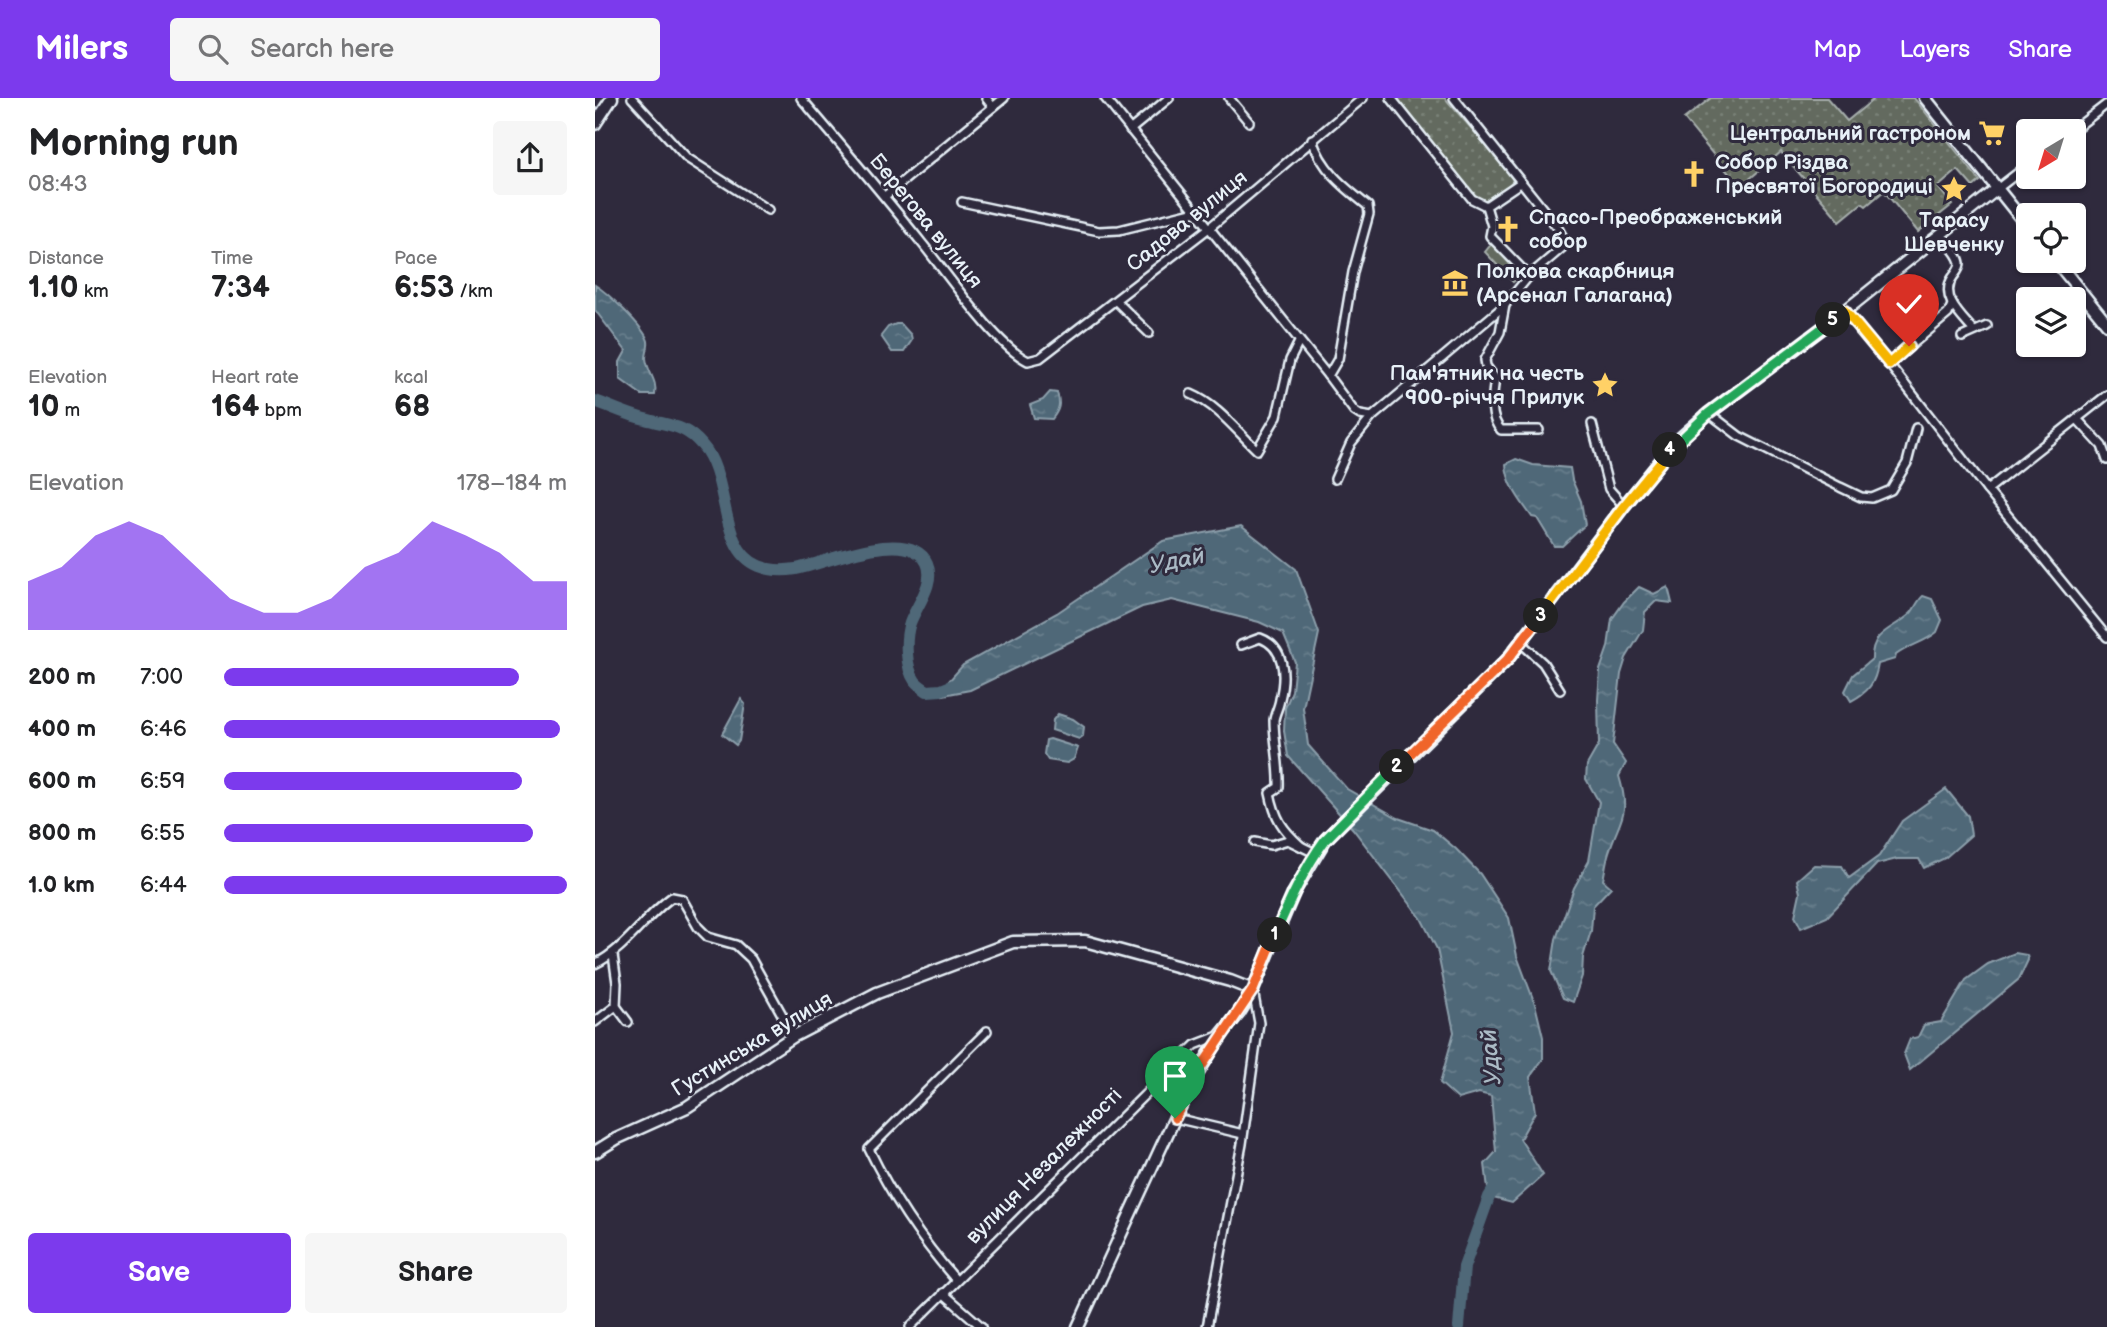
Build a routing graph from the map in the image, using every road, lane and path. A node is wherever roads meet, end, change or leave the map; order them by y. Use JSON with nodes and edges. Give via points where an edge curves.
{"nodes":[{"id":1,"x":612,"y":98,"type":"edge"},
{"id":2,"x":632,"y":98,"type":"edge"},
{"id":3,"x":801,"y":98,"type":"edge"},
{"id":4,"x":986,"y":98,"type":"edge"},
{"id":5,"x":1004,"y":98,"type":"edge"},
{"id":6,"x":1105,"y":98,"type":"edge"},
{"id":7,"x":1169,"y":98,"type":"edge"},
{"id":8,"x":1229,"y":98,"type":"edge"},
{"id":9,"x":1363,"y":98,"type":"edge"},
{"id":10,"x":1391,"y":98,"type":"edge"},
{"id":11,"x":1454,"y":98,"type":"edge"},
{"id":12,"x":1925,"y":98,"type":"edge"},
{"id":13,"x":2107,"y":104,"type":"edge"},
{"id":14,"x":993,"y":107,"type":"junction"},
{"id":15,"x":2086,"y":120,"type":"edge"},
{"id":16,"x":1249,"y":122,"type":"dead end"},
{"id":17,"x":595,"y":124,"type":"edge"},
{"id":18,"x":1130,"y":130,"type":"junction"},
{"id":19,"x":1312,"y":139,"type":"junction"},
{"id":20,"x":2016,"y":174,"type":"edge"},
{"id":21,"x":1520,"y":183,"type":"junction"},
{"id":22,"x":1997,"y":189,"type":"junction"},
{"id":23,"x":885,"y":196,"type":"junction"},
{"id":24,"x":962,"y":202,"type":"dead end"},
{"id":25,"x":1486,"y":206,"type":"junction"},
{"id":26,"x":768,"y":210,"type":"dead end"},
{"id":27,"x":1195,"y":212,"type":"junction"},
{"id":28,"x":2016,"y":212,"type":"edge"},
{"id":29,"x":1209,"y":228,"type":"junction"},
{"id":30,"x":1941,"y":235,"type":"junction"},
{"id":31,"x":2066,"y":273,"type":"edge"},
{"id":32,"x":1529,"y":276,"type":"junction"},
{"id":33,"x":1116,"y":301,"type":"junction"},
{"id":34,"x":1505,"y":305,"type":"junction"},
{"id":35,"x":1952,"y":305,"type":"junction"},
{"id":36,"x":1845,"y":311,"type":"junction"},
{"id":37,"x":2107,"y":324,"type":"edge"},
{"id":38,"x":1987,"y":326,"type":"dead end"},
{"id":39,"x":1973,"y":331,"type":"junction"},
{"id":40,"x":1149,"y":333,"type":"dead end"},
{"id":41,"x":1962,"y":337,"type":"dead end"},
{"id":42,"x":1299,"y":342,"type":"junction"},
{"id":43,"x":1028,"y":361,"type":"joint"},
{"id":44,"x":1889,"y":364,"type":"junction"},
{"id":45,"x":1328,"y":376,"type":"junction"},
{"id":46,"x":1191,"y":394,"type":"dead end"},
{"id":47,"x":2107,"y":395,"type":"edge"},
{"id":48,"x":1709,"y":413,"type":"junction"},
{"id":49,"x":1372,"y":417,"type":"junction"},
{"id":50,"x":2077,"y":419,"type":"junction"},
{"id":51,"x":1592,"y":424,"type":"dead end"},
{"id":52,"x":1916,"y":428,"type":"dead end"},
{"id":53,"x":1539,"y":430,"type":"dead end"},
{"id":54,"x":2107,"y":460,"type":"edge"},
{"id":55,"x":1335,"y":479,"type":"dead end"},
{"id":56,"x":1987,"y":490,"type":"junction"},
{"id":57,"x":1624,"y":506,"type":"junction"},
{"id":58,"x":2107,"y":636,"type":"edge"},
{"id":59,"x":1521,"y":643,"type":"junction"},
{"id":60,"x":1241,"y":645,"type":"dead end"},
{"id":61,"x":1560,"y":690,"type":"dead end"},
{"id":62,"x":1255,"y":842,"type":"dead end"},
{"id":63,"x":1301,"y":846,"type":"junction"},
{"id":64,"x":1315,"y":853,"type":"junction"},
{"id":65,"x":613,"y":955,"type":"junction"},
{"id":66,"x":595,"y":964,"type":"edge"},
{"id":67,"x":1253,"y":990,"type":"junction"},
{"id":68,"x":616,"y":1006,"type":"junction"},
{"id":69,"x":595,"y":1022,"type":"edge"},
{"id":70,"x":628,"y":1022,"type":"dead end"},
{"id":71,"x":987,"y":1031,"type":"dead end"},
{"id":72,"x":1221,"y":1035,"type":"junction"},
{"id":73,"x":794,"y":1036,"type":"junction"},
{"id":74,"x":1175,"y":1118,"type":"junction"},
{"id":75,"x":1243,"y":1134,"type":"junction"},
{"id":76,"x":595,"y":1152,"type":"edge"},
{"id":77,"x":956,"y":1280,"type":"junction"},
{"id":78,"x":943,"y":1293,"type":"junction"},
{"id":79,"x":911,"y":1327,"type":"edge"},
{"id":80,"x":982,"y":1327,"type":"edge"},
{"id":81,"x":1078,"y":1327,"type":"edge"},
{"id":82,"x":1206,"y":1327,"type":"edge"}],
"edges":[{"from":1,"to":17,"type":"main road"},
{"from":2,"to":26,"type":"street","via":[[687,158]]},
{"from":3,"to":23,"type":"street","name":"Берегова вулиця"},
{"from":4,"to":14,"type":"street"},
{"from":5,"to":14,"type":"street"},
{"from":6,"to":18,"type":"street"},
{"from":7,"to":18,"type":"street"},
{"from":8,"to":16,"type":"street"},
{"from":9,"to":19,"type":"street","name":"Садова вулиця"},
{"from":10,"to":25,"type":"street","via":[[1465,192]]},
{"from":11,"to":21,"type":"street"},
{"from":12,"to":22,"type":"main road"},
{"from":13,"to":15,"type":"street"},
{"from":14,"to":23,"type":"street"},
{"from":18,"to":27,"type":"street"},
{"from":19,"to":29,"type":"street","name":"Садова вулиця"},
{"from":19,"to":45,"type":"street","via":[[1333,177],[1368,206],[1369,214],[1350,283],[1338,359]]},
{"from":20,"to":22,"type":"street"},
{"from":21,"to":25,"type":"street"},
{"from":21,"to":32,"type":"street","via":[[1565,241]]},
{"from":22,"to":28,"type":"main road"},
{"from":22,"to":30,"type":"main road","name":"вулиця Незалежності"},
{"from":23,"to":43,"type":"street","name":"Берегова вулиця","via":[[986,324]]},
{"from":24,"to":27,"type":"street","via":[[1099,231]]},
{"from":25,"to":32,"type":"street","via":[[1490,236]]},
{"from":27,"to":29,"type":"street"},
{"from":29,"to":33,"type":"street","name":"Садова вулиця"},
{"from":29,"to":42,"type":"street"},
{"from":30,"to":35,"type":"street","via":[[1960,259],[1948,290]]},
{"from":30,"to":36,"type":"main road","name":"вулиця Незалежності"},
{"from":31,"to":37,"type":"main road"},
{"from":32,"to":34,"type":"street"},
{"from":33,"to":40,"type":"street"},
{"from":33,"to":43,"type":"street","name":"Садова вулиця","via":[[1040,358]]},
{"from":34,"to":49,"type":"street"},
{"from":34,"to":53,"type":"street","via":[[1500,332],[1485,360],[1495,378],[1492,402],[1496,424],[1501,430]]},
{"from":35,"to":39,"type":"street"},
{"from":35,"to":44,"type":"street","via":[[1948,314]]},
{"from":36,"to":44,"type":"street"},
{"from":36,"to":48,"type":"main road","name":"вулиця Незалежності"},
{"from":38,"to":39,"type":"street"},
{"from":39,"to":41,"type":"street"},
{"from":42,"to":45,"type":"street"},
{"from":42,"to":46,"type":"street","via":[[1290,359],[1276,416],[1257,450],[1219,412]]},
{"from":44,"to":56,"type":"street"},
{"from":45,"to":49,"type":"street","via":[[1354,411]]},
{"from":47,"to":50,"type":"street"},
{"from":48,"to":52,"type":"street","via":[[1739,436],[1871,498],[1891,491],[1907,463]]},
{"from":48,"to":57,"type":"main road","name":"вулиця Незалежності","via":[[1676,442]]},
{"from":49,"to":55,"type":"street","via":[[1351,443]]},
{"from":50,"to":54,"type":"street","via":[[2102,446]]},
{"from":50,"to":56,"type":"street"},
{"from":51,"to":57,"type":"street","via":[[1609,489]]},
{"from":56,"to":58,"type":"street"},
{"from":57,"to":59,"type":"main road","name":"вулиця Незалежності"},
{"from":59,"to":61,"type":"street","via":[[1543,663]]},
{"from":59,"to":64,"type":"main road","name":"вулиця Незалежності"},
{"from":60,"to":63,"type":"street","via":[[1260,638],[1272,642],[1280,653],[1283,677],[1274,716],[1279,787],[1270,793],[1283,830]]},
{"from":62,"to":63,"type":"street","via":[[1271,845],[1288,840]]},
{"from":63,"to":64,"type":"street"},
{"from":64,"to":67,"type":"main road","name":"вулиця Незалежності"},
{"from":65,"to":66,"type":"street"},
{"from":65,"to":68,"type":"street"},
{"from":65,"to":73,"type":"street","via":[[657,908],[672,897],[682,899],[708,937],[736,945],[751,960]]},
{"from":67,"to":72,"type":"main road","name":"вулиця Незалежності"},
{"from":67,"to":73,"type":"main road","name":"Густинська вулиця","via":[[1085,940],[1013,942],[877,993]]},
{"from":67,"to":75,"type":"street","via":[[1259,1023]]},
{"from":68,"to":69,"type":"street"},
{"from":68,"to":70,"type":"street"},
{"from":71,"to":77,"type":"street","via":[[869,1149],[906,1217]]},
{"from":72,"to":74,"type":"main road"},
{"from":72,"to":77,"type":"street","name":"вулиця Незалежності","via":[[1195,1045]]},
{"from":73,"to":76,"type":"main road","name":"Густинська вулиця","via":[[687,1107]]},
{"from":74,"to":75,"type":"street"},
{"from":74,"to":81,"type":"main road"},
{"from":75,"to":82,"type":"street"},
{"from":77,"to":78,"type":"street","name":"вулиця Незалежності"},
{"from":78,"to":79,"type":"street","name":"вулиця Незалежності"},
{"from":78,"to":80,"type":"street"}]}
